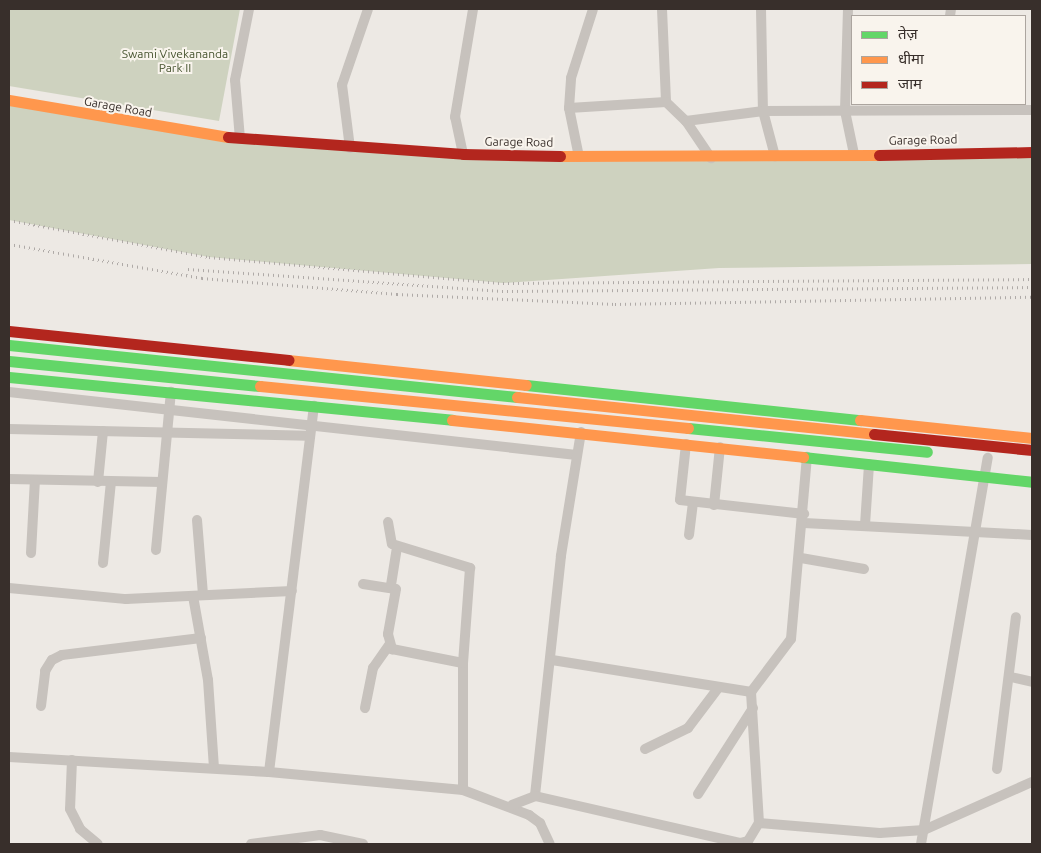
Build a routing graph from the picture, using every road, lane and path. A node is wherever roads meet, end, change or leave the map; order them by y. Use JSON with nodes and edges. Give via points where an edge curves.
{"nodes":[{"id":1,"x":249,"y":9,"type":"edge"},
{"id":2,"x":368,"y":9,"type":"edge"},
{"id":3,"x":473,"y":9,"type":"edge"},
{"id":4,"x":593,"y":9,"type":"edge"},
{"id":5,"x":662,"y":9,"type":"edge"},
{"id":6,"x":761,"y":9,"type":"edge"},
{"id":7,"x":848,"y":9,"type":"edge"},
{"id":8,"x":9,"y":100,"type":"edge"},
{"id":9,"x":666,"y":102,"type":"junction"},
{"id":10,"x":936,"y":106,"type":"edge"},
{"id":11,"x":569,"y":108,"type":"junction"},
{"id":12,"x":1032,"y":110,"type":"edge"},
{"id":13,"x":763,"y":111,"type":"junction"},
{"id":14,"x":845,"y":111,"type":"junction"},
{"id":15,"x":686,"y":121,"type":"junction"},
{"id":16,"x":240,"y":139,"type":"junction"},
{"id":17,"x":350,"y":148,"type":"junction"},
{"id":18,"x":1032,"y":152,"type":"edge"},
{"id":19,"x":463,"y":154,"type":"junction"},
{"id":20,"x":854,"y":154,"type":"junction"},
{"id":21,"x":775,"y":156,"type":"junction"},
{"id":22,"x":579,"y":157,"type":"junction"},
{"id":23,"x":711,"y":158,"type":"junction"},
{"id":24,"x":9,"y":330,"type":"edge"},
{"id":25,"x":9,"y":345,"type":"edge"},
{"id":26,"x":9,"y":361,"type":"edge"},
{"id":27,"x":9,"y":377,"type":"edge"},
{"id":28,"x":9,"y":392,"type":"edge"},
{"id":29,"x":170,"y":392,"type":"junction"},
{"id":30,"x":314,"y":406,"type":"junction"},
{"id":31,"x":169,"y":410,"type":"junction"},
{"id":32,"x":505,"y":410,"type":"junction"},
{"id":33,"x":504,"y":425,"type":"junction"},
{"id":34,"x":9,"y":429,"type":"edge"},
{"id":35,"x":103,"y":431,"type":"junction"},
{"id":36,"x":308,"y":431,"type":"junction"},
{"id":37,"x":581,"y":432,"type":"junction"},
{"id":38,"x":167,"y":433,"type":"junction"},
{"id":39,"x":1032,"y":438,"type":"edge"},
{"id":40,"x":686,"y":444,"type":"junction"},
{"id":41,"x":720,"y":448,"type":"junction"},
{"id":42,"x":1032,"y":450,"type":"edge"},
{"id":43,"x":577,"y":455,"type":"junction"},
{"id":44,"x":807,"y":457,"type":"junction"},
{"id":45,"x":988,"y":458,"type":"junction"},
{"id":46,"x":1032,"y":463,"type":"edge"},
{"id":47,"x":869,"y":464,"type":"junction"},
{"id":48,"x":986,"y":478,"type":"junction"},
{"id":49,"x":9,"y":479,"type":"edge"},
{"id":50,"x":36,"y":480,"type":"junction"},
{"id":51,"x":98,"y":482,"type":"junction"},
{"id":52,"x":111,"y":482,"type":"junction"},
{"id":53,"x":162,"y":482,"type":"junction"},
{"id":54,"x":1032,"y":482,"type":"edge"},
{"id":55,"x":693,"y":502,"type":"junction"},
{"id":56,"x":714,"y":505,"type":"junction"},
{"id":57,"x":804,"y":518,"type":"junction"},
{"id":58,"x":197,"y":520,"type":"dead end"},
{"id":59,"x":388,"y":522,"type":"dead end"},
{"id":60,"x":865,"y":525,"type":"junction"},
{"id":61,"x":978,"y":529,"type":"junction"},
{"id":62,"x":1032,"y":535,"type":"edge"},
{"id":63,"x":689,"y":536,"type":"dead end"},
{"id":64,"x":397,"y":546,"type":"junction"},
{"id":65,"x":156,"y":550,"type":"dead end"},
{"id":66,"x":31,"y":553,"type":"dead end"},
{"id":67,"x":801,"y":558,"type":"junction"},
{"id":68,"x":103,"y":563,"type":"dead end"},
{"id":69,"x":864,"y":569,"type":"dead end"},
{"id":70,"x":362,"y":584,"type":"dead end"},
{"id":71,"x":391,"y":586,"type":"junction"},
{"id":72,"x":9,"y":588,"type":"edge"},
{"id":73,"x":292,"y":591,"type":"junction"},
{"id":74,"x":198,"y":596,"type":"junction"},
{"id":75,"x":1016,"y":617,"type":"dead end"},
{"id":76,"x":201,"y":638,"type":"junction"},
{"id":77,"x":389,"y":645,"type":"junction"},
{"id":78,"x":552,"y":660,"type":"junction"},
{"id":79,"x":463,"y":663,"type":"junction"},
{"id":80,"x":1011,"y":678,"type":"junction"},
{"id":81,"x":1032,"y":682,"type":"edge"},
{"id":82,"x":720,"y":687,"type":"junction"},
{"id":83,"x":750,"y":692,"type":"junction"},
{"id":84,"x":41,"y":706,"type":"dead end"},
{"id":85,"x":365,"y":708,"type":"dead end"},
{"id":86,"x":753,"y":708,"type":"junction"},
{"id":87,"x":645,"y":749,"type":"dead end"},
{"id":88,"x":9,"y":757,"type":"edge"},
{"id":89,"x":72,"y":760,"type":"junction"},
{"id":90,"x":214,"y":768,"type":"junction"},
{"id":91,"x":997,"y":769,"type":"dead end"},
{"id":92,"x":269,"y":772,"type":"junction"},
{"id":93,"x":1032,"y":782,"type":"edge"},
{"id":94,"x":463,"y":790,"type":"junction"},
{"id":95,"x":698,"y":794,"type":"dead end"},
{"id":96,"x":535,"y":796,"type":"junction"},
{"id":97,"x":512,"y":806,"type":"junction"},
{"id":98,"x":759,"y":823,"type":"junction"},
{"id":99,"x":924,"y":830,"type":"junction"},
{"id":100,"x":339,"y":841,"type":"edge"},
{"id":101,"x":275,"y":842,"type":"edge"},
{"id":102,"x":98,"y":844,"type":"edge"},
{"id":103,"x":251,"y":844,"type":"edge"},
{"id":104,"x":363,"y":844,"type":"edge"},
{"id":105,"x":550,"y":844,"type":"edge"},
{"id":106,"x":922,"y":844,"type":"edge"}],
"edges":[{"from":1,"to":16,"type":"street","via":[[236,80]]},
{"from":2,"to":17,"type":"street","via":[[342,85]]},
{"from":3,"to":19,"type":"street","via":[[455,117]]},
{"from":4,"to":11,"type":"street","via":[[571,78]]},
{"from":5,"to":9,"type":"street"},
{"from":6,"to":13,"type":"street"},
{"from":7,"to":14,"type":"street"},
{"from":8,"to":16,"type":"main road","name":"Garage Road"},
{"from":9,"to":11,"type":"street"},
{"from":9,"to":15,"type":"street"},
{"from":10,"to":12,"type":"street"},
{"from":10,"to":14,"type":"street"},
{"from":11,"to":22,"type":"street"},
{"from":13,"to":14,"type":"street"},
{"from":13,"to":15,"type":"street"},
{"from":13,"to":21,"type":"street"},
{"from":14,"to":20,"type":"street"},
{"from":15,"to":23,"type":"street"},
{"from":16,"to":17,"type":"main road","name":"Garage Road"},
{"from":17,"to":19,"type":"main road","name":"Garage Road"},
{"from":18,"to":20,"type":"main road","name":"Garage Road"},
{"from":19,"to":22,"type":"main road","name":"Garage Road"},
{"from":20,"to":21,"type":"main road","name":"Garage Road"},
{"from":21,"to":23,"type":"main road","name":"Garage Road"},
{"from":22,"to":23,"type":"main road","name":"Garage Road"},
{"from":24,"to":39,"type":"main road"},
{"from":25,"to":42,"type":"main road"},
{"from":26,"to":32,"type":"main road"},
{"from":27,"to":29,"type":"main road"},
{"from":28,"to":31,"type":"street"},
{"from":29,"to":30,"type":"main road"},
{"from":29,"to":31,"type":"street"},
{"from":30,"to":33,"type":"main road"},
{"from":30,"to":36,"type":"street"},
{"from":31,"to":36,"type":"street"},
{"from":31,"to":38,"type":"street"},
{"from":32,"to":33,"type":"main road"},
{"from":32,"to":45,"type":"main road"},
{"from":33,"to":37,"type":"main road"},
{"from":34,"to":35,"type":"street"},
{"from":35,"to":38,"type":"street"},
{"from":35,"to":51,"type":"street"},
{"from":36,"to":38,"type":"street"},
{"from":36,"to":43,"type":"street"},
{"from":36,"to":73,"type":"street"},
{"from":37,"to":40,"type":"main road"},
{"from":37,"to":43,"type":"street"},
{"from":38,"to":53,"type":"street"},
{"from":40,"to":41,"type":"main road"},
{"from":40,"to":55,"type":"street","via":[[677,495]]},
{"from":41,"to":44,"type":"main road"},
{"from":41,"to":56,"type":"street"},
{"from":43,"to":78,"type":"street"},
{"from":44,"to":47,"type":"main road"},
{"from":44,"to":57,"type":"street"},
{"from":45,"to":46,"type":"main road"},
{"from":45,"to":48,"type":"street"},
{"from":47,"to":48,"type":"main road"},
{"from":47,"to":60,"type":"street"},
{"from":48,"to":54,"type":"main road"},
{"from":48,"to":61,"type":"street"},
{"from":49,"to":50,"type":"street"},
{"from":50,"to":51,"type":"street"},
{"from":50,"to":66,"type":"street"},
{"from":51,"to":52,"type":"street"},
{"from":52,"to":53,"type":"street"},
{"from":52,"to":68,"type":"street"},
{"from":53,"to":65,"type":"street"},
{"from":55,"to":56,"type":"street"},
{"from":55,"to":63,"type":"street"},
{"from":56,"to":57,"type":"street"},
{"from":57,"to":60,"type":"street"},
{"from":57,"to":67,"type":"street"},
{"from":58,"to":74,"type":"street"},
{"from":59,"to":64,"type":"street","via":[[388,540]]},
{"from":60,"to":61,"type":"street"},
{"from":61,"to":62,"type":"street"},
{"from":61,"to":99,"type":"street"},
{"from":64,"to":71,"type":"street"},
{"from":64,"to":79,"type":"street","via":[[470,568]]},
{"from":67,"to":69,"type":"street"},
{"from":67,"to":83,"type":"street","via":[[791,639]]},
{"from":70,"to":71,"type":"street"},
{"from":71,"to":77,"type":"street","via":[[398,595]]},
{"from":72,"to":74,"type":"street","via":[[126,599]]},
{"from":73,"to":74,"type":"street"},
{"from":73,"to":92,"type":"street"},
{"from":74,"to":76,"type":"street"},
{"from":75,"to":80,"type":"street"},
{"from":76,"to":84,"type":"street","via":[[62,655],[52,660],[45,671]]},
{"from":76,"to":90,"type":"street"},
{"from":77,"to":79,"type":"street","via":[[398,653]]},
{"from":77,"to":85,"type":"street","via":[[373,668]]},
{"from":78,"to":82,"type":"street"},
{"from":78,"to":96,"type":"street"},
{"from":79,"to":94,"type":"street"},
{"from":80,"to":81,"type":"street"},
{"from":80,"to":91,"type":"street"},
{"from":82,"to":83,"type":"street"},
{"from":82,"to":87,"type":"street","via":[[688,728]]},
{"from":83,"to":86,"type":"street"},
{"from":86,"to":95,"type":"street"},
{"from":86,"to":98,"type":"street"},
{"from":88,"to":89,"type":"street"},
{"from":89,"to":90,"type":"street"},
{"from":89,"to":102,"type":"street","via":[[70,809],[80,829]]},
{"from":90,"to":92,"type":"street"},
{"from":92,"to":94,"type":"street"},
{"from":93,"to":99,"type":"street"},
{"from":94,"to":97,"type":"street"},
{"from":96,"to":97,"type":"street"},
{"from":96,"to":98,"type":"street","via":[[740,844],[748,841]]},
{"from":97,"to":105,"type":"street","via":[[540,823]]},
{"from":98,"to":99,"type":"street","via":[[880,834]]},
{"from":99,"to":106,"type":"street"},
{"from":100,"to":101,"type":"street"},
{"from":100,"to":104,"type":"street"},
{"from":101,"to":103,"type":"street"}]}
